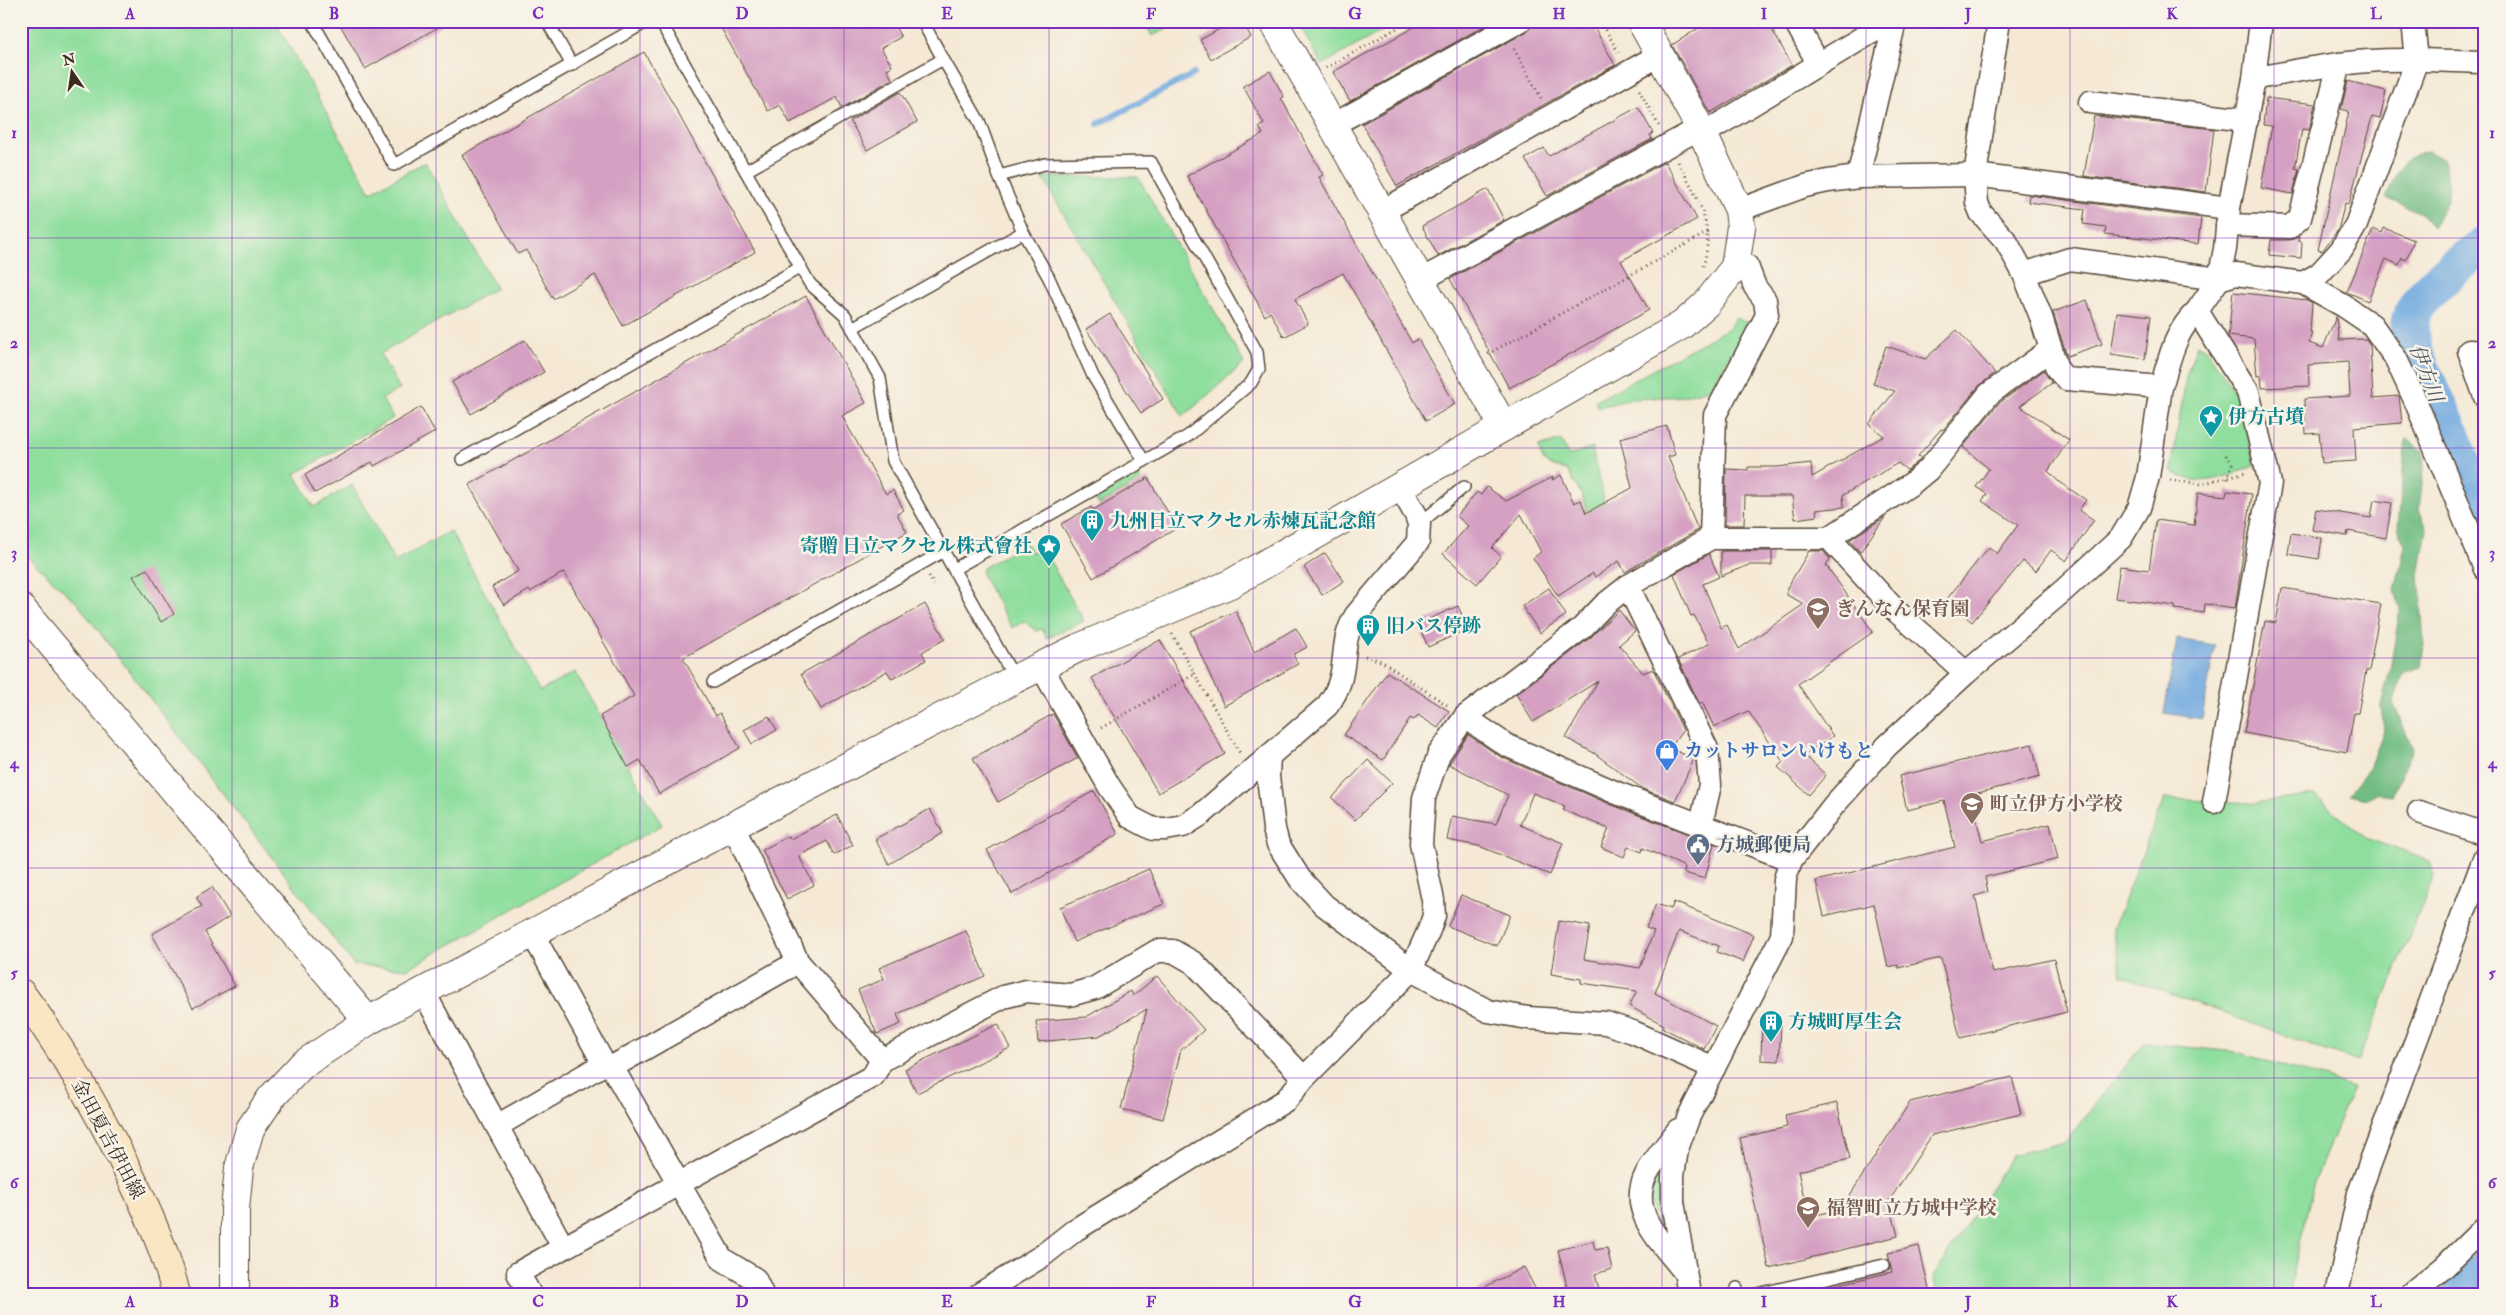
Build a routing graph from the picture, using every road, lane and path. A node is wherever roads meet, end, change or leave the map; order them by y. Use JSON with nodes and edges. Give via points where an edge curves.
{"nodes":[{"id":1,"x":312,"y":21,"type":"edge"},
{"id":2,"x":547,"y":21,"type":"edge"},
{"id":3,"x":648,"y":21,"type":"edge"},
{"id":4,"x":660,"y":21,"type":"edge"},
{"id":5,"x":922,"y":21,"type":"edge"},
{"id":6,"x":1273,"y":21,"type":"edge"},
{"id":7,"x":1410,"y":21,"type":"edge"},
{"id":8,"x":1601,"y":21,"type":"edge"},
{"id":9,"x":1641,"y":21,"type":"edge"},
{"id":10,"x":1795,"y":21,"type":"edge"},
{"id":11,"x":1890,"y":21,"type":"edge"},
{"id":12,"x":1895,"y":21,"type":"edge"},
{"id":13,"x":1999,"y":21,"type":"edge"},
{"id":14,"x":2261,"y":21,"type":"edge"},
{"id":15,"x":2413,"y":21,"type":"edge"},
{"id":16,"x":1512,"y":26,"type":"edge"},
{"id":17,"x":1659,"y":55,"type":"junction"},
{"id":18,"x":943,"y":59,"type":"junction"},
{"id":19,"x":2417,"y":60,"type":"junction"},
{"id":20,"x":2485,"y":62,"type":"edge"},
{"id":21,"x":1818,"y":63,"type":"junction"},
{"id":22,"x":2339,"y":64,"type":"junction"},
{"id":23,"x":572,"y":65,"type":"junction"},
{"id":24,"x":1319,"y":72,"type":"dead end"},
{"id":25,"x":1630,"y":72,"type":"junction"},
{"id":26,"x":2254,"y":79,"type":"junction"},
{"id":27,"x":2090,"y":102,"type":"dead end"},
{"id":28,"x":1552,"y":116,"type":"junction"},
{"id":29,"x":2248,"y":120,"type":"junction"},
{"id":30,"x":1333,"y":125,"type":"junction"},
{"id":31,"x":1701,"y":131,"type":"junction"},
{"id":32,"x":1669,"y":146,"type":"junction"},
{"id":33,"x":746,"y":171,"type":"junction"},
{"id":34,"x":1975,"y":175,"type":"junction"},
{"id":35,"x":999,"y":176,"type":"junction"},
{"id":36,"x":1858,"y":177,"type":"junction"},
{"id":37,"x":1739,"y":210,"type":"junction"},
{"id":38,"x":1381,"y":212,"type":"junction"},
{"id":39,"x":2228,"y":216,"type":"junction"},
{"id":40,"x":1023,"y":232,"type":"junction"},
{"id":41,"x":801,"y":267,"type":"junction"},
{"id":42,"x":1735,"y":267,"type":"junction"},
{"id":43,"x":1702,"y":270,"type":"dead end"},
{"id":44,"x":2024,"y":274,"type":"junction"},
{"id":45,"x":2219,"y":279,"type":"junction"},
{"id":46,"x":1419,"y":281,"type":"junction"},
{"id":47,"x":2303,"y":283,"type":"junction"},
{"id":48,"x":2197,"y":311,"type":"junction"},
{"id":49,"x":852,"y":328,"type":"junction"},
{"id":50,"x":2051,"y":348,"type":"junction"},
{"id":51,"x":2485,"y":352,"type":"edge"},
{"id":52,"x":2161,"y":387,"type":"junction"},
{"id":53,"x":2485,"y":397,"type":"edge"},
{"id":54,"x":1504,"y":427,"type":"junction"},
{"id":55,"x":2226,"y":455,"type":"dead end"},
{"id":56,"x":462,"y":459,"type":"dead end"},
{"id":57,"x":1144,"y":461,"type":"junction"},
{"id":58,"x":2244,"y":473,"type":"dead end"},
{"id":59,"x":2148,"y":477,"type":"junction"},
{"id":60,"x":2227,"y":479,"type":"junction"},
{"id":61,"x":1400,"y":487,"type":"junction"},
{"id":62,"x":1464,"y":487,"type":"dead end"},
{"id":63,"x":1419,"y":524,"type":"junction"},
{"id":64,"x":1712,"y":538,"type":"junction"},
{"id":65,"x":1828,"y":538,"type":"junction"},
{"id":66,"x":944,"y":551,"type":"junction"},
{"id":67,"x":954,"y":569,"type":"junction"},
{"id":68,"x":2485,"y":569,"type":"edge"},
{"id":69,"x":1628,"y":586,"type":"junction"},
{"id":70,"x":21,"y":608,"type":"edge"},
{"id":71,"x":1169,"y":630,"type":"dead end"},
{"id":72,"x":1345,"y":650,"type":"junction"},
{"id":73,"x":1041,"y":666,"type":"junction"},
{"id":74,"x":1966,"y":673,"type":"junction"},
{"id":75,"x":1195,"y":674,"type":"junction"},
{"id":76,"x":1015,"y":679,"type":"junction"},
{"id":77,"x":713,"y":682,"type":"dead end"},
{"id":78,"x":1465,"y":717,"type":"junction"},
{"id":79,"x":1096,"y":720,"type":"dead end"},
{"id":80,"x":1100,"y":728,"type":"junction"},
{"id":81,"x":1105,"y":736,"type":"dead end"},
{"id":82,"x":1269,"y":756,"type":"junction"},
{"id":83,"x":1243,"y":759,"type":"dead end"},
{"id":84,"x":2214,"y":802,"type":"dead end"},
{"id":85,"x":2418,"y":812,"type":"dead end"},
{"id":86,"x":1701,"y":824,"type":"junction"},
{"id":87,"x":733,"y":826,"type":"junction"},
{"id":88,"x":2485,"y":834,"type":"edge"},
{"id":89,"x":2485,"y":856,"type":"edge"},
{"id":90,"x":1792,"y":860,"type":"junction"},
{"id":91,"x":532,"y":933,"type":"junction"},
{"id":92,"x":798,"y":962,"type":"junction"},
{"id":93,"x":1411,"y":970,"type":"junction"},
{"id":94,"x":423,"y":991,"type":"junction"},
{"id":95,"x":21,"y":993,"type":"edge"},
{"id":96,"x":368,"y":1021,"type":"junction"},
{"id":97,"x":882,"y":1060,"type":"junction"},
{"id":98,"x":608,"y":1066,"type":"junction"},
{"id":99,"x":1714,"y":1068,"type":"junction"},
{"id":100,"x":1304,"y":1078,"type":"junction"},
{"id":101,"x":1689,"y":1116,"type":"junction"},
{"id":102,"x":497,"y":1126,"type":"junction"},
{"id":103,"x":679,"y":1182,"type":"junction"},
{"id":104,"x":2485,"y":1227,"type":"edge"},
{"id":105,"x":563,"y":1247,"type":"junction"},
{"id":106,"x":1884,"y":1264,"type":"dead end"},
{"id":107,"x":1688,"y":1284,"type":"edge"},
{"id":108,"x":176,"y":1294,"type":"edge"},
{"id":109,"x":235,"y":1294,"type":"edge"},
{"id":110,"x":530,"y":1294,"type":"edge"},
{"id":111,"x":762,"y":1294,"type":"edge"},
{"id":112,"x":980,"y":1294,"type":"edge"},
{"id":113,"x":1757,"y":1294,"type":"edge"},
{"id":114,"x":2336,"y":1294,"type":"edge"},
{"id":115,"x":2411,"y":1294,"type":"edge"}],
"edges":[{"from":1,"to":23,"type":"lane","via":[[394,165]]},
{"from":2,"to":23,"type":"lane"},
{"from":3,"to":23,"type":"lane"},
{"from":4,"to":33,"type":"lane"},
{"from":5,"to":18,"type":"lane"},
{"from":6,"to":30,"type":"street"},
{"from":7,"to":24,"type":"path"},
{"from":8,"to":25,"type":"path"},
{"from":9,"to":17,"type":"street"},
{"from":10,"to":21,"type":"street"},
{"from":11,"to":21,"type":"street"},
{"from":12,"to":36,"type":"street"},
{"from":13,"to":34,"type":"street"},
{"from":14,"to":26,"type":"street"},
{"from":15,"to":19,"type":"street"},
{"from":16,"to":28,"type":"path"},
{"from":16,"to":30,"type":"street"},
{"from":17,"to":25,"type":"street"},
{"from":17,"to":31,"type":"street"},
{"from":18,"to":33,"type":"lane"},
{"from":18,"to":35,"type":"lane","via":[[979,121]]},
{"from":19,"to":20,"type":"street"},
{"from":19,"to":22,"type":"street"},
{"from":19,"to":47,"type":"street","via":[[2356,225],[2341,250],[2319,274]]},
{"from":21,"to":31,"type":"street"},
{"from":22,"to":26,"type":"street"},
{"from":22,"to":39,"type":"street","via":[[2300,218],[2290,227]]},
{"from":25,"to":28,"type":"street"},
{"from":25,"to":32,"type":"path"},
{"from":26,"to":29,"type":"street"},
{"from":27,"to":29,"type":"street"},
{"from":28,"to":38,"type":"street"},
{"from":29,"to":39,"type":"street"},
{"from":30,"to":38,"type":"street"},
{"from":31,"to":32,"type":"street"},
{"from":31,"to":37,"type":"street"},
{"from":32,"to":43,"type":"path","via":[[1693,192],[1708,232],[1709,249]]},
{"from":32,"to":46,"type":"street"},
{"from":33,"to":41,"type":"lane"},
{"from":34,"to":36,"type":"street"},
{"from":34,"to":39,"type":"street"},
{"from":34,"to":44,"type":"street","via":[[1981,213],[2006,241]]},
{"from":35,"to":40,"type":"lane"},
{"from":35,"to":57,"type":"lane","via":[[1045,164],[1151,162],[1257,352],[1259,369],[1252,382],[1188,436]]},
{"from":36,"to":37,"type":"street","via":[[1805,186]]},
{"from":37,"to":42,"type":"street","via":[[1741,227]]},
{"from":38,"to":46,"type":"street"},
{"from":39,"to":45,"type":"street"},
{"from":40,"to":49,"type":"lane"},
{"from":40,"to":57,"type":"lane","via":[[1049,278],[1093,376]]},
{"from":41,"to":49,"type":"lane","via":[[810,284],[845,315]]},
{"from":41,"to":56,"type":"lane"},
{"from":42,"to":54,"type":"street","via":[[1706,304],[1682,325]]},
{"from":42,"to":64,"type":"street","via":[[1747,266],[1755,287],[1765,300],[1767,315],[1715,415]]},
{"from":44,"to":45,"type":"street","via":[[2070,259]]},
{"from":44,"to":50,"type":"street"},
{"from":45,"to":47,"type":"street","via":[[2236,274]]},
{"from":45,"to":48,"type":"street"},
{"from":46,"to":54,"type":"street"},
{"from":47,"to":68,"type":"street","via":[[2372,326],[2396,358]]},
{"from":48,"to":52,"type":"street","via":[[2177,334]]},
{"from":48,"to":84,"type":"street","via":[[2248,392],[2270,483]]},
{"from":49,"to":66,"type":"lane","via":[[880,378],[893,461]]},
{"from":50,"to":52,"type":"street","via":[[2057,369],[2066,379]]},
{"from":50,"to":65,"type":"street","via":[[1989,394],[1928,470]]},
{"from":51,"to":53,"type":"street","via":[[2469,351]]},
{"from":52,"to":59,"type":"street"},
{"from":54,"to":61,"type":"street"},
{"from":55,"to":60,"type":"path","via":[[2232,464]]},
{"from":57,"to":67,"type":"lane"},
{"from":58,"to":60,"type":"path"},
{"from":59,"to":60,"type":"path","via":[[2202,484]]},
{"from":59,"to":74,"type":"street","via":[[2139,508],[2121,538]]},
{"from":61,"to":63,"type":"street"},
{"from":61,"to":73,"type":"street","via":[[1230,584]]},
{"from":62,"to":63,"type":"lane"},
{"from":63,"to":72,"type":"street","via":[[1418,542],[1348,629]]},
{"from":64,"to":65,"type":"street"},
{"from":64,"to":69,"type":"street"},
{"from":65,"to":74,"type":"street","via":[[1895,610]]},
{"from":66,"to":67,"type":"lane"},
{"from":66,"to":77,"type":"lane"},
{"from":67,"to":76,"type":"lane"},
{"from":69,"to":78,"type":"street","via":[[1582,628]]},
{"from":69,"to":86,"type":"street","via":[[1707,749],[1710,785]]},
{"from":70,"to":96,"type":"street"},
{"from":71,"to":75,"type":"path"},
{"from":72,"to":78,"type":"path","via":[[1381,661]]},
{"from":72,"to":82,"type":"street","via":[[1341,684],[1335,695],[1327,706]]},
{"from":73,"to":76,"type":"street"},
{"from":73,"to":82,"type":"street","via":[[1130,817],[1152,829],[1183,826]]},
{"from":74,"to":90,"type":"street","via":[[1887,746],[1834,805]]},
{"from":75,"to":80,"type":"path"},
{"from":75,"to":83,"type":"path"},
{"from":76,"to":87,"type":"street"},
{"from":78,"to":86,"type":"street","via":[[1506,745],[1616,793]]},
{"from":78,"to":93,"type":"street","via":[[1439,754],[1424,798],[1421,844],[1434,900],[1434,916]]},
{"from":79,"to":80,"type":"path"},
{"from":80,"to":81,"type":"path"},
{"from":82,"to":93,"type":"street","via":[[1274,829],[1278,844],[1300,879],[1324,905]]},
{"from":85,"to":88,"type":"street"},
{"from":86,"to":90,"type":"street"},
{"from":87,"to":91,"type":"street"},
{"from":87,"to":92,"type":"street"},
{"from":89,"to":114,"type":"street","via":[[2359,1194]]},
{"from":90,"to":99,"type":"street","via":[[1786,879],[1782,936]]},
{"from":91,"to":94,"type":"street"},
{"from":91,"to":98,"type":"street"},
{"from":92,"to":97,"type":"street"},
{"from":92,"to":98,"type":"street"},
{"from":93,"to":99,"type":"street","via":[[1488,1011],[1528,1018],[1606,1023]]},
{"from":93,"to":100,"type":"street"},
{"from":94,"to":96,"type":"street"},
{"from":94,"to":102,"type":"street"},
{"from":95,"to":108,"type":"main road","name":"金田夏吉伊田線","via":[[48,1030],[116,1146],[155,1230]]},
{"from":96,"to":109,"type":"street","via":[[302,1065],[271,1098],[250,1129],[238,1176]]},
{"from":97,"to":100,"type":"street","via":[[1003,997],[1027,991],[1070,995],[1095,988],[1157,951],[1173,950],[1194,964]]},
{"from":97,"to":103,"type":"street","via":[[873,1076]]},
{"from":98,"to":102,"type":"street"},
{"from":98,"to":103,"type":"street"},
{"from":99,"to":101,"type":"street"},
{"from":100,"to":112,"type":"street","via":[[1286,1100],[1075,1230],[1042,1256]]},
{"from":101,"to":107,"type":"street","via":[[1677,1149],[1672,1188],[1674,1216]]},
{"from":101,"to":107,"type":"street","via":[[1645,1175],[1640,1202],[1649,1227]]},
{"from":102,"to":105,"type":"street"},
{"from":103,"to":105,"type":"street"},
{"from":103,"to":111,"type":"street","via":[[722,1259],[755,1279]]},
{"from":104,"to":115,"type":"street","via":[[2444,1268]]},
{"from":105,"to":110,"type":"street","via":[[518,1273]]},
{"from":106,"to":113,"type":"lane"}]}
